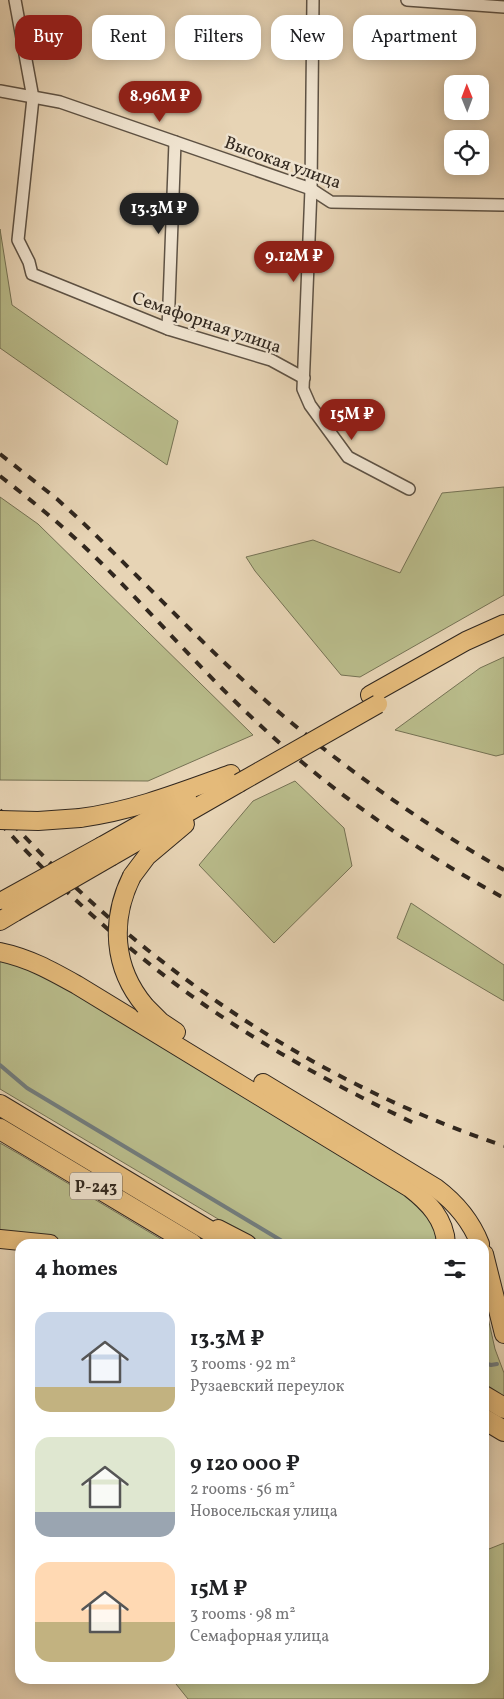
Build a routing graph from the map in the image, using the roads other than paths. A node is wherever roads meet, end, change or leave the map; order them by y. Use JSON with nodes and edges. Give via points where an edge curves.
{"nodes":[{"id":1,"x":15,"y":0,"type":"edge"},
{"id":2,"x":313,"y":0,"type":"edge"},
{"id":3,"x":408,"y":0,"type":"edge"},
{"id":4,"x":504,"y":7,"type":"edge"},
{"id":5,"x":0,"y":91,"type":"edge"},
{"id":6,"x":33,"y":98,"type":"junction"},
{"id":7,"x":175,"y":142,"type":"junction"},
{"id":8,"x":311,"y":189,"type":"junction"},
{"id":9,"x":504,"y":206,"type":"edge"},
{"id":10,"x":168,"y":329,"type":"junction"},
{"id":11,"x":304,"y":378,"type":"junction"},
{"id":12,"x":409,"y":489,"type":"dead end"},
{"id":13,"x":504,"y":624,"type":"edge"},
{"id":14,"x":504,"y":634,"type":"edge"},
{"id":15,"x":374,"y":699,"type":"junction"},
{"id":16,"x":235,"y":778,"type":"junction"},
{"id":17,"x":0,"y":820,"type":"edge"},
{"id":18,"x":5,"y":909,"type":"edge"},
{"id":19,"x":0,"y":952,"type":"edge"},
{"id":20,"x":0,"y":1105,"type":"edge"},
{"id":21,"x":0,"y":1129,"type":"edge"},
{"id":22,"x":154,"y":1198,"type":"junction"},
{"id":23,"x":0,"y":1239,"type":"edge"},
{"id":24,"x":184,"y":1239,"type":"edge"},
{"id":25,"x":223,"y":1239,"type":"edge"},
{"id":26,"x":237,"y":1239,"type":"edge"},
{"id":27,"x":445,"y":1239,"type":"edge"},
{"id":28,"x":478,"y":1239,"type":"edge"},
{"id":29,"x":15,"y":1240,"type":"edge"},
{"id":30,"x":489,"y":1274,"type":"edge"},
{"id":31,"x":504,"y":1334,"type":"edge"},
{"id":32,"x":489,"y":1399,"type":"edge"},
{"id":33,"x":504,"y":1408,"type":"edge"},
{"id":34,"x":489,"y":1422,"type":"edge"},
{"id":35,"x":489,"y":1428,"type":"edge"},
{"id":36,"x":504,"y":1431,"type":"edge"},
{"id":37,"x":504,"y":1436,"type":"edge"}],
"edges":[{"from":1,"to":6,"type":"street"},
{"from":2,"to":8,"type":"street"},
{"from":3,"to":4,"type":"street"},
{"from":5,"to":6,"type":"street","name":"Высокая улица"},
{"from":6,"to":7,"type":"street","name":"Высокая улица","via":[[60,102]]},
{"from":6,"to":10,"type":"street","name":"Семафорная улица","via":[[18,240],[32,274]]},
{"from":7,"to":8,"type":"street","name":"Высокая улица"},
{"from":7,"to":10,"type":"street"},
{"from":8,"to":9,"type":"street","name":"Высокая улица","via":[[331,202]]},
{"from":8,"to":11,"type":"street"},
{"from":10,"to":11,"type":"street","name":"Семафорная улица","via":[[271,360]]},
{"from":11,"to":12,"type":"street","via":[[303,389],[310,405],[348,457]]},
{"from":13,"to":15,"type":"main road","via":[[466,641]]},
{"from":14,"to":15,"type":"main road"},
{"from":15,"to":16,"type":"main road"},
{"from":16,"to":17,"type":"main road","bridge":true,"via":[[120,811],[80,818]]},
{"from":16,"to":18,"type":"main road","bridge":true},
{"from":16,"to":28,"type":"main road","bridge":true,"via":[[147,856],[132,876],[120,906],[116,931],[124,974],[130,986],[161,1022],[179,1034],[436,1188],[461,1211]]},
{"from":19,"to":27,"type":"main road","via":[[21,956],[77,985],[410,1188],[433,1209]]},
{"from":20,"to":22,"type":"highway","number":"Р-243"},
{"from":21,"to":24,"type":"highway","number":"Р-243"},
{"from":22,"to":25,"type":"highway","number":"Р-243"},
{"from":22,"to":26,"type":"main road"},
{"from":23,"to":29,"type":"main road"},
{"from":30,"to":31,"type":"main road"},
{"from":32,"to":33,"type":"highway"},
{"from":34,"to":36,"type":"highway"},
{"from":35,"to":37,"type":"main road"}]}
